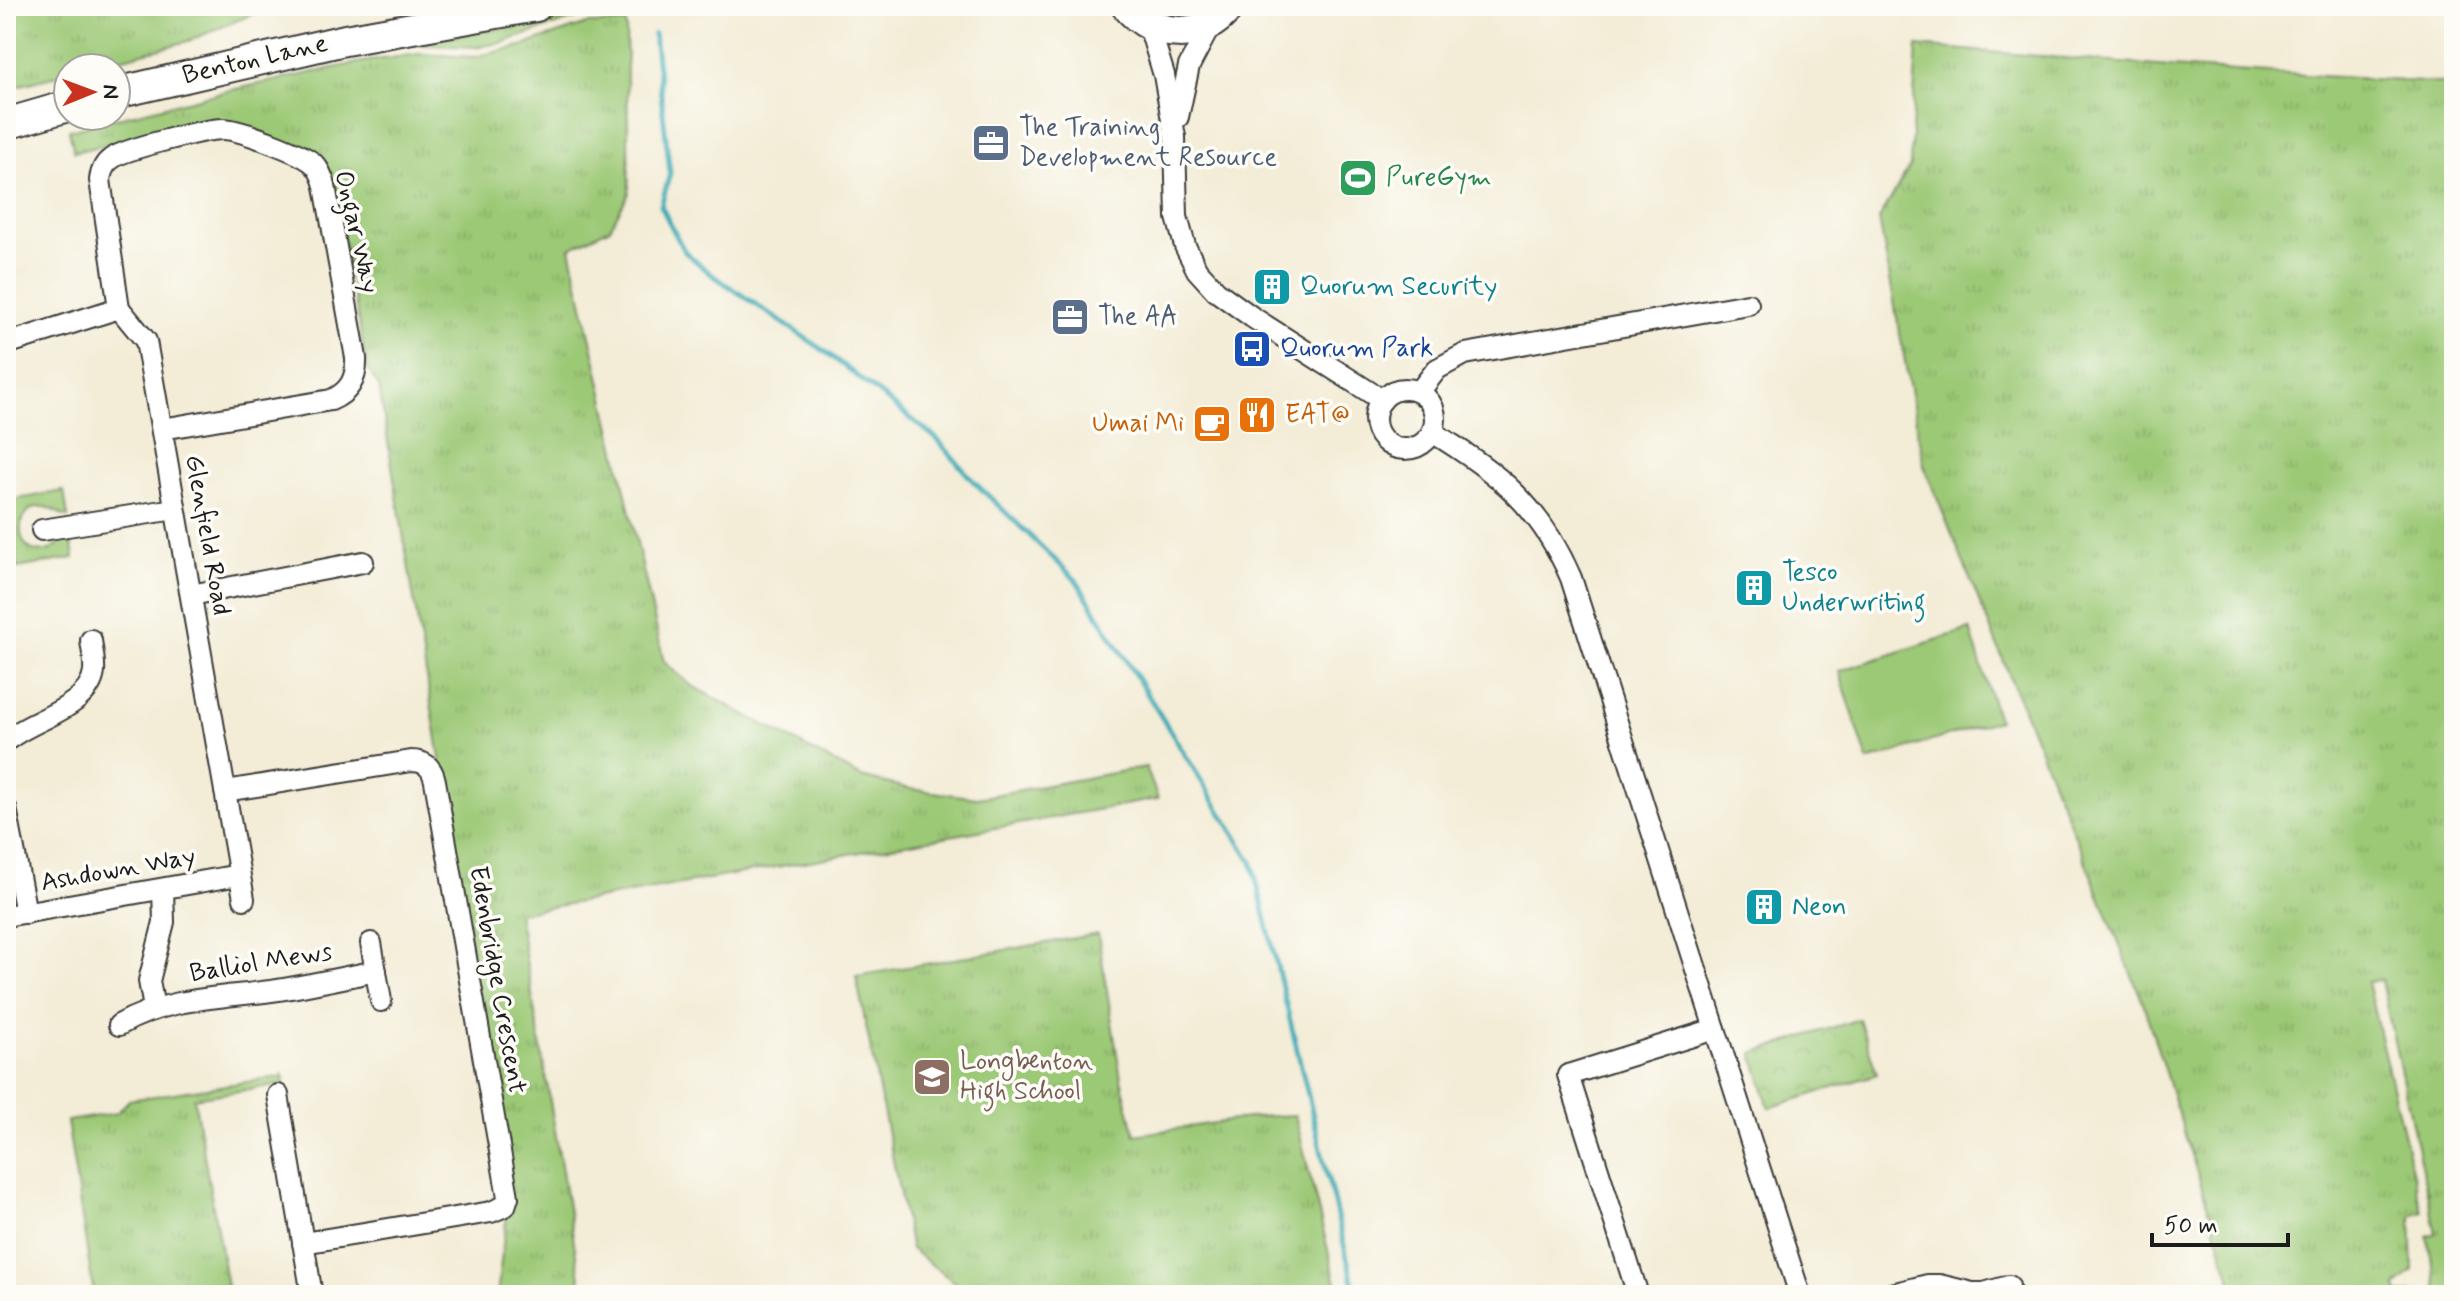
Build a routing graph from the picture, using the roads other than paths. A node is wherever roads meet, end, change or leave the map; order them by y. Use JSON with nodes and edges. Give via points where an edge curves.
{"nodes":[{"id":1,"x":536,"y":6,"type":"edge"},
{"id":2,"x":1255,"y":6,"type":"edge"},
{"id":3,"x":1132,"y":14,"type":"edge"},
{"id":4,"x":1221,"y":16,"type":"edge"},
{"id":5,"x":132,"y":89,"type":"edge"},
{"id":6,"x":52,"y":111,"type":"edge"},
{"id":7,"x":6,"y":124,"type":"edge"},
{"id":8,"x":1175,"y":137,"type":"junction"},
{"id":9,"x":1748,"y":304,"type":"dead end"},
{"id":10,"x":119,"y":308,"type":"junction"},
{"id":11,"x":6,"y":344,"type":"edge"},
{"id":12,"x":1419,"y":392,"type":"junction"},
{"id":13,"x":1382,"y":400,"type":"junction"},
{"id":14,"x":162,"y":429,"type":"junction"},
{"id":15,"x":1432,"y":432,"type":"junction"},
{"id":16,"x":175,"y":509,"type":"junction"},
{"id":17,"x":42,"y":530,"type":"dead end"},
{"id":18,"x":363,"y":562,"type":"dead end"},
{"id":19,"x":191,"y":595,"type":"junction"},
{"id":20,"x":91,"y":640,"type":"dead end"},
{"id":21,"x":6,"y":741,"type":"edge"},
{"id":22,"x":225,"y":791,"type":"junction"},
{"id":23,"x":6,"y":808,"type":"edge"},
{"id":24,"x":239,"y":875,"type":"junction"},
{"id":25,"x":163,"y":889,"type":"junction"},
{"id":26,"x":244,"y":899,"type":"dead end"},
{"id":27,"x":16,"y":914,"type":"edge"},
{"id":28,"x":371,"y":943,"type":"dead end"},
{"id":29,"x":376,"y":971,"type":"junction"},
{"id":30,"x":381,"y":1001,"type":"dead end"},
{"id":31,"x":154,"y":1008,"type":"junction"},
{"id":32,"x":119,"y":1025,"type":"dead end"},
{"id":33,"x":1715,"y":1029,"type":"junction"},
{"id":34,"x":278,"y":1095,"type":"dead end"},
{"id":35,"x":303,"y":1243,"type":"junction"},
{"id":36,"x":2009,"y":1286,"type":"dead end"},
{"id":37,"x":312,"y":1295,"type":"edge"},
{"id":38,"x":1638,"y":1295,"type":"edge"},
{"id":39,"x":1800,"y":1295,"type":"edge"},
{"id":40,"x":1888,"y":1295,"type":"edge"}],
"edges":[{"from":1,"to":5,"type":"main road","name":"Benton Lane","via":[[345,40]]},
{"from":2,"to":4,"type":"main road"},
{"from":3,"to":4,"type":"main road","via":[[1162,30],[1186,32]]},
{"from":3,"to":8,"type":"street","via":[[1164,75]]},
{"from":4,"to":8,"type":"street","via":[[1189,66]]},
{"from":6,"to":7,"type":"main road"},
{"from":8,"to":13,"type":"street","via":[[1177,217],[1197,270],[1252,317]]},
{"from":9,"to":12,"type":"street","via":[[1465,354],[1437,369]]},
{"from":10,"to":11,"type":"street"},
{"from":10,"to":14,"type":"street","name":"Glenfield Road","via":[[146,341]]},
{"from":10,"to":14,"type":"street","name":"Ongar Way","via":[[100,180],[113,157],[223,129],[292,151],[318,169],[356,358],[349,387],[331,400]]},
{"from":12,"to":13,"type":"street","via":[[1402,389]]},
{"from":12,"to":15,"type":"street","via":[[1434,410]]},
{"from":13,"to":15,"type":"street","via":[[1376,423],[1394,447],[1411,448]]},
{"from":14,"to":16,"type":"street","name":"Glenfield Road"},
{"from":15,"to":33,"type":"street","via":[[1513,490],[1546,527],[1563,558]]},
{"from":16,"to":17,"type":"street"},
{"from":16,"to":19,"type":"street","name":"Glenfield Road"},
{"from":18,"to":19,"type":"street"},
{"from":19,"to":22,"type":"street","name":"Glenfield Road"},
{"from":20,"to":21,"type":"street","via":[[94,671],[87,689]]},
{"from":22,"to":24,"type":"street","name":"Glenfield Road"},
{"from":22,"to":35,"type":"street","name":"Edenbridge Crescent","via":[[411,761],[428,765],[507,1190],[505,1206],[491,1212]]},
{"from":23,"to":27,"type":"street"},
{"from":24,"to":25,"type":"street","name":"Ashdown Way"},
{"from":24,"to":26,"type":"street","name":"Glenfield Road"},
{"from":25,"to":27,"type":"street","name":"Ashdown Way"},
{"from":25,"to":31,"type":"street","name":"Balliol Mews","via":[[164,922],[149,981]]},
{"from":28,"to":29,"type":"street"},
{"from":29,"to":30,"type":"street"},
{"from":29,"to":31,"type":"street","name":"Balliol Mews"},
{"from":31,"to":32,"type":"street","name":"Balliol Mews"},
{"from":33,"to":38,"type":"street","via":[[1568,1075]]},
{"from":33,"to":39,"type":"street"},
{"from":34,"to":35,"type":"street"},
{"from":35,"to":37,"type":"street"},
{"from":36,"to":40,"type":"street","via":[[1972,1293],[1928,1285]]}]}
